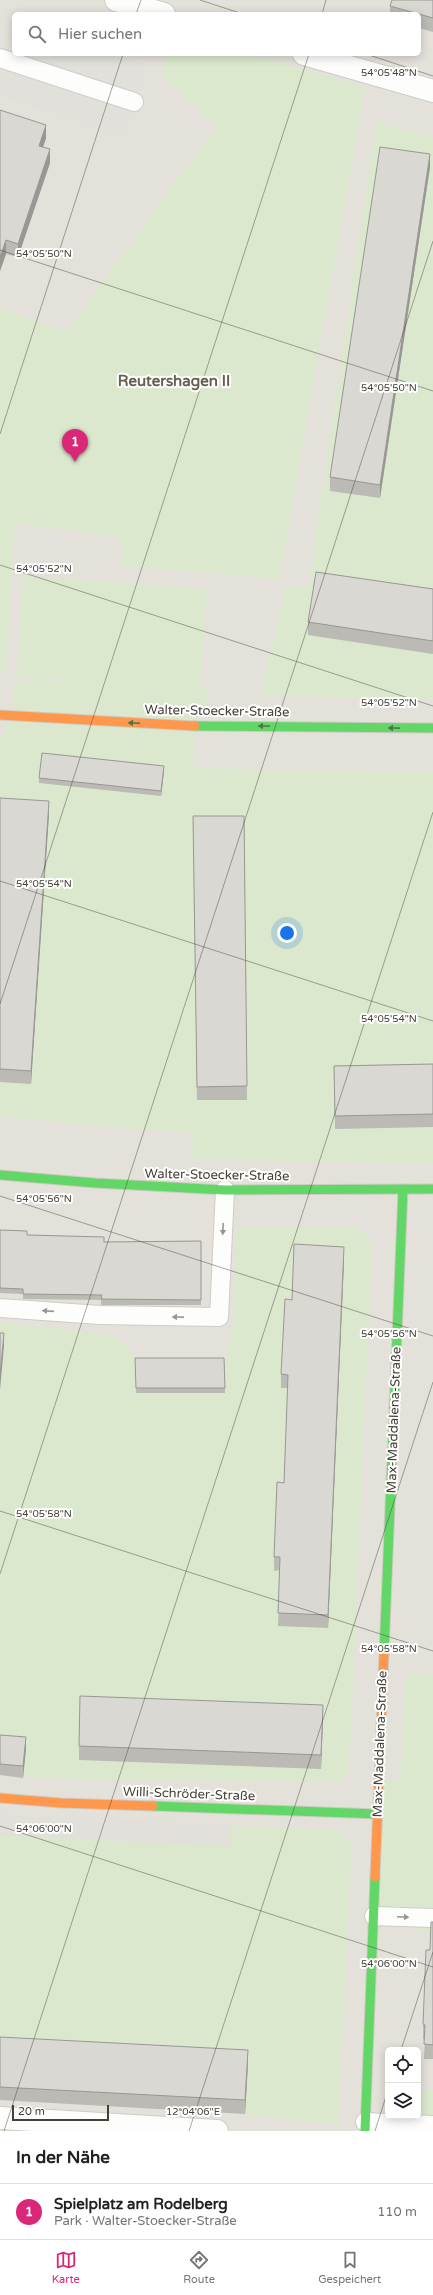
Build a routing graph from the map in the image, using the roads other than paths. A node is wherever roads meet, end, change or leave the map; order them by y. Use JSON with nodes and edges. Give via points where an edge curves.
{"nodes":[{"id":1,"x":116,"y":0,"type":"edge"},
{"id":2,"x":157,"y":12,"type":"edge"},
{"id":3,"x":311,"y":56,"type":"edge"},
{"id":4,"x":0,"y":58,"type":"edge"},
{"id":5,"x":433,"y":91,"type":"edge"},
{"id":6,"x":134,"y":102,"type":"dead end"},
{"id":7,"x":0,"y":715,"type":"edge"},
{"id":8,"x":433,"y":728,"type":"edge"},
{"id":9,"x":0,"y":1175,"type":"edge"},
{"id":10,"x":403,"y":1189,"type":"junction"},
{"id":11,"x":433,"y":1189,"type":"edge"},
{"id":12,"x":225,"y":1190,"type":"junction"},
{"id":13,"x":0,"y":1308,"type":"edge"},
{"id":14,"x":0,"y":1798,"type":"edge"},
{"id":15,"x":378,"y":1814,"type":"junction"},
{"id":16,"x":374,"y":1916,"type":"junction"},
{"id":17,"x":433,"y":1918,"type":"edge"},
{"id":18,"x":0,"y":2118,"type":"edge"},
{"id":19,"x":433,"y":2125,"type":"edge"},
{"id":20,"x":365,"y":2126,"type":"edge"},
{"id":21,"x":217,"y":2131,"type":"edge"}],
"edges":[{"from":1,"to":2,"type":"street"},
{"from":3,"to":5,"type":"street"},
{"from":4,"to":6,"type":"lane"},
{"from":8,"to":7,"type":"street","name":"Walter-Stoecker-Straße","one_way":true,"via":[[191,726]]},
{"from":9,"to":12,"type":"street","name":"Walter-Stoecker-Straße","via":[[95,1184]]},
{"from":10,"to":11,"type":"street","name":"Walter-Stoecker-Straße"},
{"from":10,"to":12,"type":"street","name":"Walter-Stoecker-Straße"},
{"from":10,"to":15,"type":"street","name":"Max-Maddalena-Straße"},
{"from":12,"to":13,"type":"lane","one_way":true,"via":[[219,1317],[100,1315]]},
{"from":14,"to":15,"type":"street","name":"Willi-Schröder-Straße","via":[[61,1803]]},
{"from":15,"to":16,"type":"street","name":"Max-Maddalena-Straße"},
{"from":16,"to":17,"type":"lane","one_way":true},
{"from":16,"to":20,"type":"street","name":"Max-Maddalena-Straße"},
{"from":18,"to":21,"type":"street"},
{"from":19,"to":20,"type":"lane"}]}
